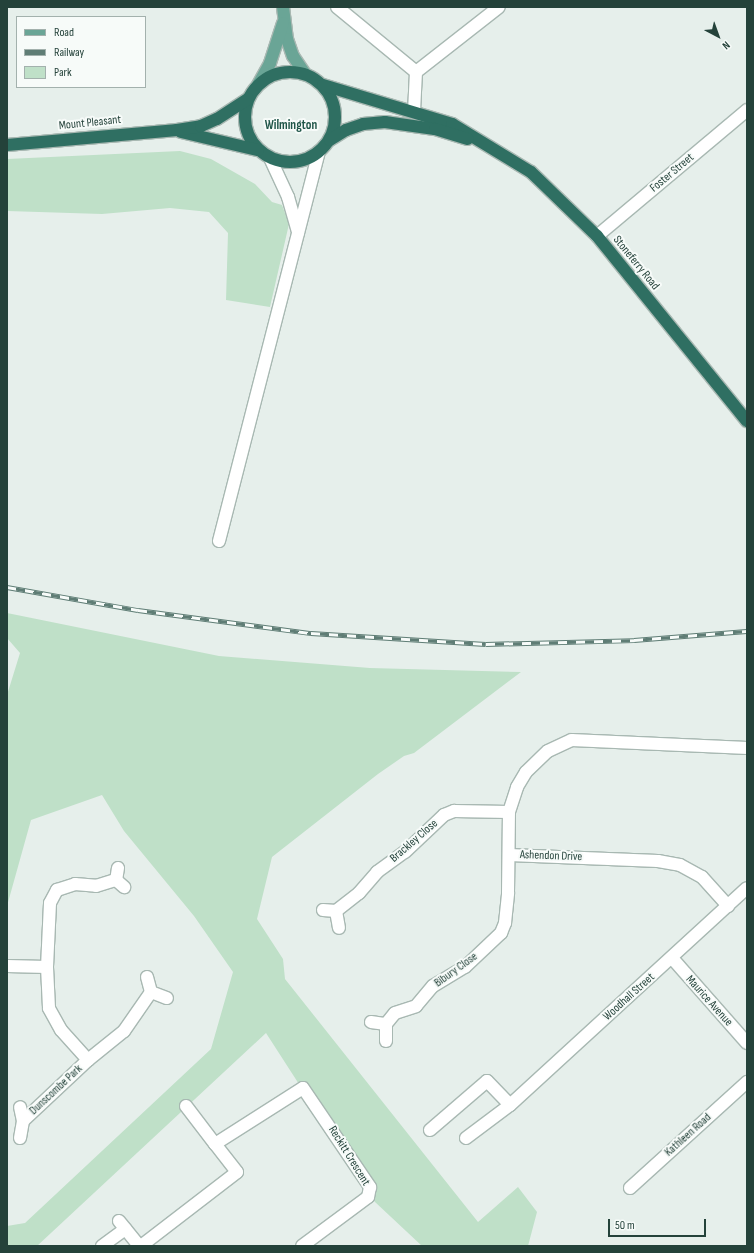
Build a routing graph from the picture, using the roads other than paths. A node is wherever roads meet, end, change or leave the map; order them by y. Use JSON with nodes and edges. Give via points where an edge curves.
{"nodes":[{"id":1,"x":283,"y":7,"type":"edge"},
{"id":2,"x":499,"y":7,"type":"edge"},
{"id":3,"x":341,"y":8,"type":"edge"},
{"id":4,"x":284,"y":21,"type":"junction"},
{"id":5,"x":416,"y":72,"type":"junction"},
{"id":6,"x":305,"y":74,"type":"junction"},
{"id":7,"x":258,"y":85,"type":"junction"},
{"id":8,"x":323,"y":85,"type":"junction"},
{"id":9,"x":248,"y":98,"type":"junction"},
{"id":10,"x":747,"y":110,"type":"edge"},
{"id":11,"x":414,"y":112,"type":"junction"},
{"id":12,"x":177,"y":130,"type":"junction"},
{"id":13,"x":330,"y":140,"type":"junction"},
{"id":14,"x":484,"y":144,"type":"junction"},
{"id":15,"x":7,"y":145,"type":"edge"},
{"id":16,"x":258,"y":150,"type":"junction"},
{"id":17,"x":319,"y":152,"type":"junction"},
{"id":18,"x":270,"y":158,"type":"junction"},
{"id":19,"x":299,"y":236,"type":"junction"},
{"id":20,"x":597,"y":236,"type":"junction"},
{"id":21,"x":747,"y":421,"type":"edge"},
{"id":22,"x":219,"y":541,"type":"dead end"},
{"id":23,"x":747,"y":748,"type":"edge"},
{"id":24,"x":508,"y":812,"type":"junction"},
{"id":25,"x":509,"y":854,"type":"junction"},
{"id":26,"x":119,"y":878,"type":"dead end"},
{"id":27,"x":747,"y":888,"type":"edge"},
{"id":28,"x":728,"y":906,"type":"junction"},
{"id":29,"x":323,"y":910,"type":"dead end"},
{"id":30,"x":336,"y":911,"type":"junction"},
{"id":31,"x":339,"y":928,"type":"dead end"},
{"id":32,"x":672,"y":958,"type":"junction"},
{"id":33,"x":7,"y":966,"type":"edge"},
{"id":34,"x":47,"y":967,"type":"junction"},
{"id":35,"x":147,"y":977,"type":"dead end"},
{"id":36,"x":151,"y":992,"type":"junction"},
{"id":37,"x":167,"y":998,"type":"dead end"},
{"id":38,"x":371,"y":1022,"type":"dead end"},
{"id":39,"x":386,"y":1024,"type":"junction"},
{"id":40,"x":386,"y":1041,"type":"dead end"},
{"id":41,"x":747,"y":1043,"type":"edge"},
{"id":42,"x":88,"y":1060,"type":"junction"},
{"id":43,"x":747,"y":1082,"type":"edge"},
{"id":44,"x":510,"y":1105,"type":"junction"},
{"id":45,"x":186,"y":1106,"type":"dead end"},
{"id":46,"x":20,"y":1107,"type":"dead end"},
{"id":47,"x":23,"y":1121,"type":"junction"},
{"id":48,"x":430,"y":1130,"type":"dead end"},
{"id":49,"x":20,"y":1138,"type":"dead end"},
{"id":50,"x":466,"y":1138,"type":"dead end"},
{"id":51,"x":215,"y":1144,"type":"junction"},
{"id":52,"x":630,"y":1188,"type":"dead end"},
{"id":53,"x":102,"y":1246,"type":"edge"},
{"id":54,"x":140,"y":1246,"type":"edge"},
{"id":55,"x":302,"y":1246,"type":"edge"}],
"edges":[{"from":1,"to":4,"type":"main road"},
{"from":2,"to":5,"type":"street"},
{"from":3,"to":5,"type":"street"},
{"from":4,"to":6,"type":"main road","via":[[293,56]]},
{"from":4,"to":7,"type":"main road","via":[[270,63]]},
{"from":5,"to":11,"type":"street"},
{"from":6,"to":7,"type":"highway","via":[[280,73]]},
{"from":6,"to":8,"type":"highway"},
{"from":7,"to":9,"type":"highway"},
{"from":8,"to":11,"type":"highway","name":"Stoneferry Road"},
{"from":8,"to":13,"type":"highway","via":[[331,97],[336,112]]},
{"from":9,"to":12,"type":"highway","via":[[217,119],[201,126]]},
{"from":9,"to":16,"type":"highway","via":[[245,126]]},
{"from":10,"to":20,"type":"street","name":"Foster Street"},
{"from":11,"to":14,"type":"highway","name":"Stoneferry Road","via":[[452,124]]},
{"from":12,"to":15,"type":"highway","name":"Mount Pleasant"},
{"from":12,"to":16,"type":"highway"},
{"from":13,"to":14,"type":"highway","name":"Stoneferry Road","via":[[346,130],[363,124],[385,122],[435,129]]},
{"from":13,"to":17,"type":"highway"},
{"from":14,"to":20,"type":"highway","name":"Stoneferry Road","via":[[531,172]]},
{"from":16,"to":18,"type":"highway"},
{"from":17,"to":18,"type":"highway","via":[[295,162]]},
{"from":17,"to":19,"type":"street"},
{"from":18,"to":19,"type":"street","via":[[288,198]]},
{"from":19,"to":22,"type":"street"},
{"from":20,"to":21,"type":"highway","name":"Stoneferry Road"},
{"from":23,"to":24,"type":"street","name":"Ashendon Drive","via":[[572,740],[548,751],[526,772],[517,787]]},
{"from":24,"to":25,"type":"street","name":"Ashendon Drive"},
{"from":24,"to":30,"type":"street","name":"Brackley Close","via":[[454,811],[444,815]]},
{"from":25,"to":28,"type":"street","name":"Ashendon Drive","via":[[658,861],[680,865],[702,877]]},
{"from":25,"to":39,"type":"street","name":"Bibury Close","via":[[505,923],[501,933],[465,967],[433,986],[416,1006],[395,1013]]},
{"from":26,"to":34,"type":"street","name":"Dunscombe Park","via":[[96,886],[75,884],[58,890],[50,903]]},
{"from":27,"to":28,"type":"street","name":"Woodhall Street"},
{"from":28,"to":32,"type":"street","name":"Woodhall Street"},
{"from":29,"to":30,"type":"street"},
{"from":30,"to":31,"type":"street"},
{"from":32,"to":41,"type":"street","name":"Maurice Avenue"},
{"from":32,"to":44,"type":"street","name":"Woodhall Street"},
{"from":33,"to":34,"type":"street"},
{"from":34,"to":42,"type":"street","name":"Dunscombe Park","via":[[50,1008],[61,1030]]},
{"from":35,"to":36,"type":"street"},
{"from":36,"to":37,"type":"street"},
{"from":36,"to":42,"type":"street","name":"Dunscombe Park","via":[[124,1031]]},
{"from":38,"to":39,"type":"street"},
{"from":39,"to":40,"type":"street"},
{"from":42,"to":47,"type":"street","name":"Dunscombe Park"},
{"from":43,"to":52,"type":"street","name":"Kathleen Road"},
{"from":44,"to":48,"type":"street","via":[[487,1081]]},
{"from":44,"to":50,"type":"street","name":"Woodhall Street"},
{"from":45,"to":51,"type":"street"},
{"from":46,"to":47,"type":"street","name":"Dunscombe Park"},
{"from":47,"to":49,"type":"street","name":"Dunscombe Park"},
{"from":51,"to":54,"type":"street","via":[[237,1172]]},
{"from":51,"to":55,"type":"street","name":"Reckitt Crescent","via":[[303,1088],[370,1187],[368,1198]]},
{"from":53,"to":54,"type":"street","via":[[122,1225]]}]}
